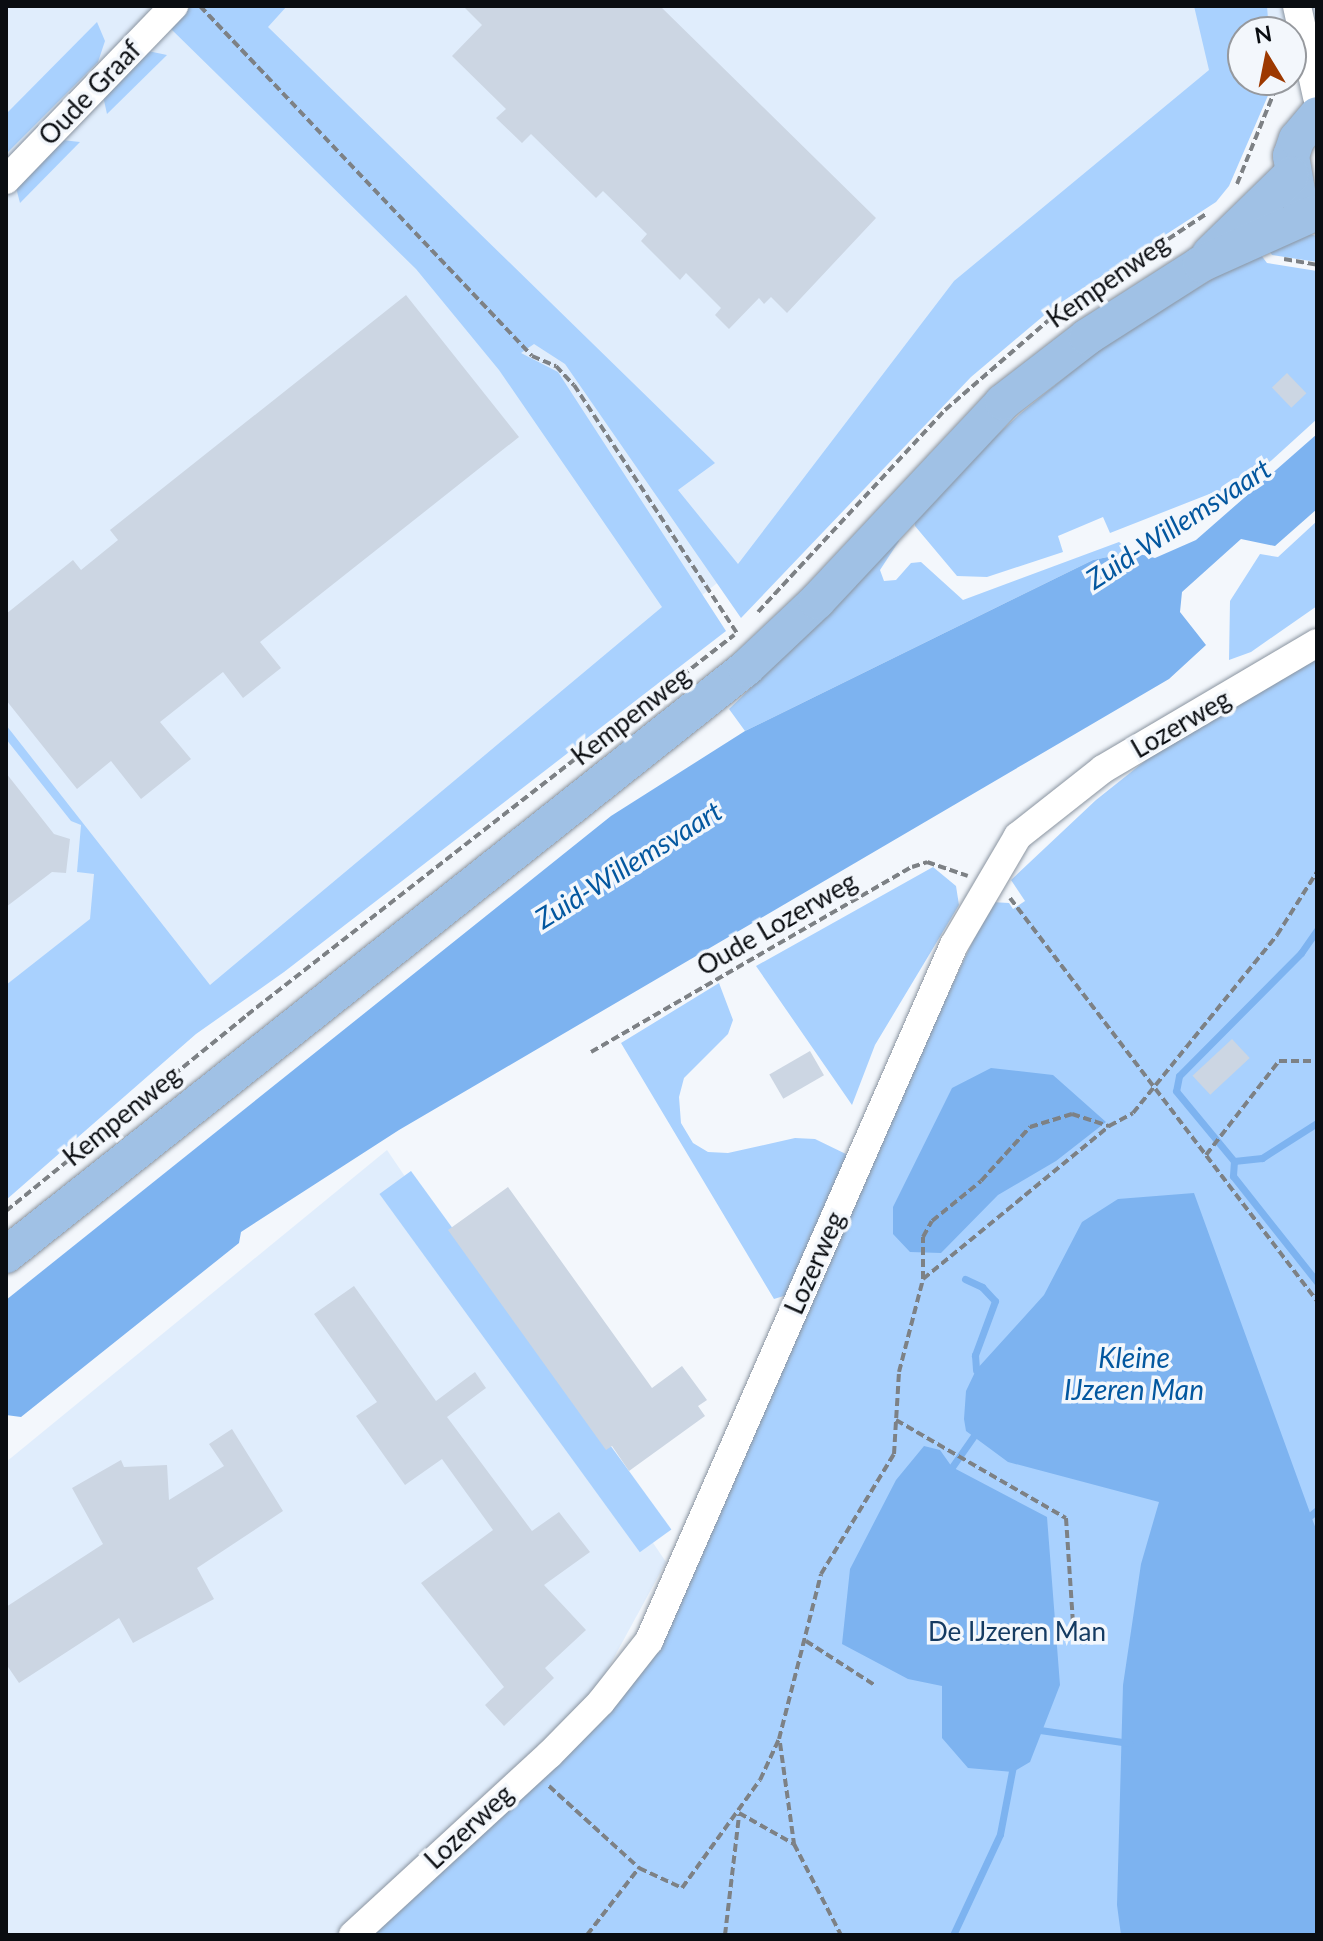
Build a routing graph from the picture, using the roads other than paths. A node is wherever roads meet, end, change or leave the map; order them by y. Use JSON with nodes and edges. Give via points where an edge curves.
{"nodes":[{"id":1,"x":174,"y":6,"type":"edge"},
{"id":2,"x":1298,"y":6,"type":"edge"},
{"id":3,"x":1317,"y":34,"type":"edge"},
{"id":4,"x":1317,"y":97,"type":"edge"},
{"id":5,"x":1317,"y":115,"type":"edge"},
{"id":6,"x":1291,"y":175,"type":"junction"},
{"id":7,"x":6,"y":180,"type":"edge"},
{"id":8,"x":1315,"y":216,"type":"edge"},
{"id":9,"x":1201,"y":264,"type":"junction"},
{"id":10,"x":1317,"y":643,"type":"edge"},
{"id":11,"x":6,"y":1255,"type":"edge"},
{"id":12,"x":353,"y":1935,"type":"edge"}],
"edges":[{"from":1,"to":7,"type":"street","name":"Oude Graaf"},
{"from":2,"to":3,"type":"street"},
{"from":2,"to":4,"type":"street"},
{"from":5,"to":6,"type":"main road","via":[[1297,139]]},
{"from":6,"to":8,"type":"main road","via":[[1298,197]]},
{"from":6,"to":9,"type":"main road","name":"Kempenweg"},
{"from":8,"to":9,"type":"main road","name":"Kempenweg"},
{"from":9,"to":11,"type":"main road","name":"Kempenweg","via":[[1087,337],[1003,402],[817,601],[746,668]]},
{"from":10,"to":12,"type":"street","name":"Lozerweg","via":[[1103,769],[1018,836],[954,945],[649,1641],[601,1702]]}]}
